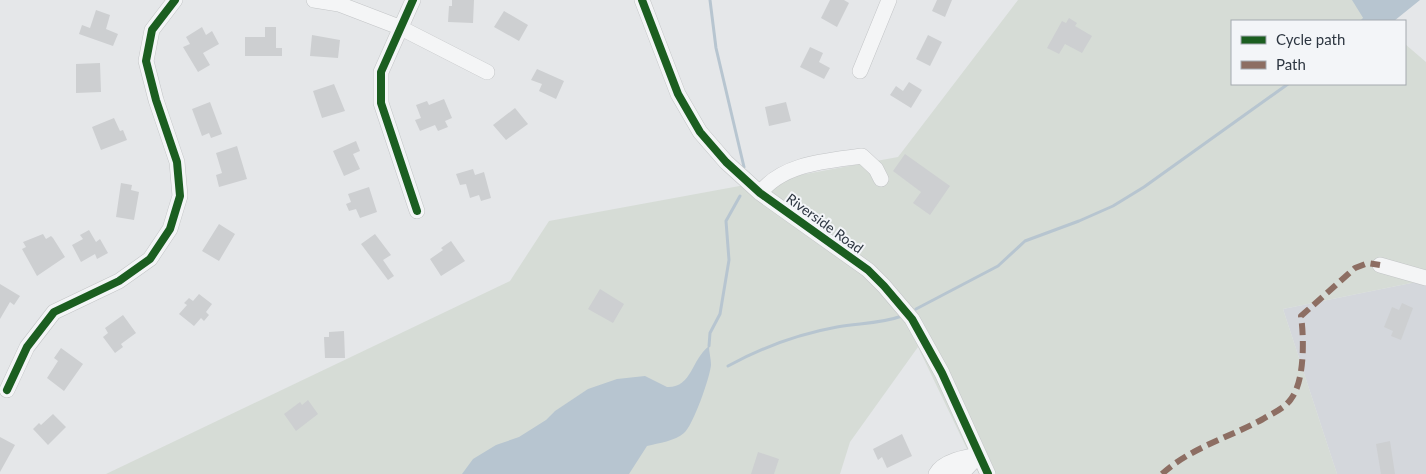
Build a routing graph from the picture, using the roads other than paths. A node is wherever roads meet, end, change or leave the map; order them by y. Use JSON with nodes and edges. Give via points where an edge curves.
{"nodes":[{"id":1,"x":175,"y":0,"type":"edge"},
{"id":2,"x":314,"y":0,"type":"edge"},
{"id":3,"x":413,"y":0,"type":"edge"},
{"id":4,"x":642,"y":0,"type":"edge"},
{"id":5,"x":889,"y":0,"type":"edge"},
{"id":6,"x":399,"y":27,"type":"junction"},
{"id":7,"x":860,"y":71,"type":"dead end"},
{"id":8,"x":487,"y":72,"type":"dead end"},
{"id":9,"x":881,"y":179,"type":"dead end"},
{"id":10,"x":760,"y":193,"type":"junction"},
{"id":11,"x":417,"y":211,"type":"dead end"},
{"id":12,"x":1380,"y":266,"type":"dead end"},
{"id":13,"x":1426,"y":278,"type":"edge"},
{"id":14,"x":7,"y":390,"type":"dead end"},
{"id":15,"x":979,"y":455,"type":"junction"},
{"id":16,"x":936,"y":474,"type":"edge"},
{"id":17,"x":953,"y":474,"type":"edge"},
{"id":18,"x":988,"y":474,"type":"edge"}],
"edges":[{"from":1,"to":14,"type":"street","via":[[152,30],[146,61],[177,162],[180,196],[170,229],[150,259],[119,281],[54,312],[27,347]]},
{"from":2,"to":6,"type":"street","via":[[340,4]]},
{"from":3,"to":6,"type":"street"},
{"from":4,"to":10,"type":"street","name":"Riverside Road","via":[[678,94],[700,132],[726,162]]},
{"from":5,"to":7,"type":"street"},
{"from":6,"to":8,"type":"street"},
{"from":6,"to":11,"type":"street","via":[[381,72],[381,103]]},
{"from":9,"to":10,"type":"street","via":[[876,169],[862,156],[794,169],[768,183]]},
{"from":10,"to":15,"type":"street","name":"Riverside Road","via":[[868,270],[912,319],[942,373]]},
{"from":12,"to":13,"type":"street"},
{"from":15,"to":16,"type":"street","via":[[964,457],[938,469]]},
{"from":15,"to":17,"type":"street","via":[[967,468]]},
{"from":15,"to":18,"type":"street","name":"Riverside Road"}]}
